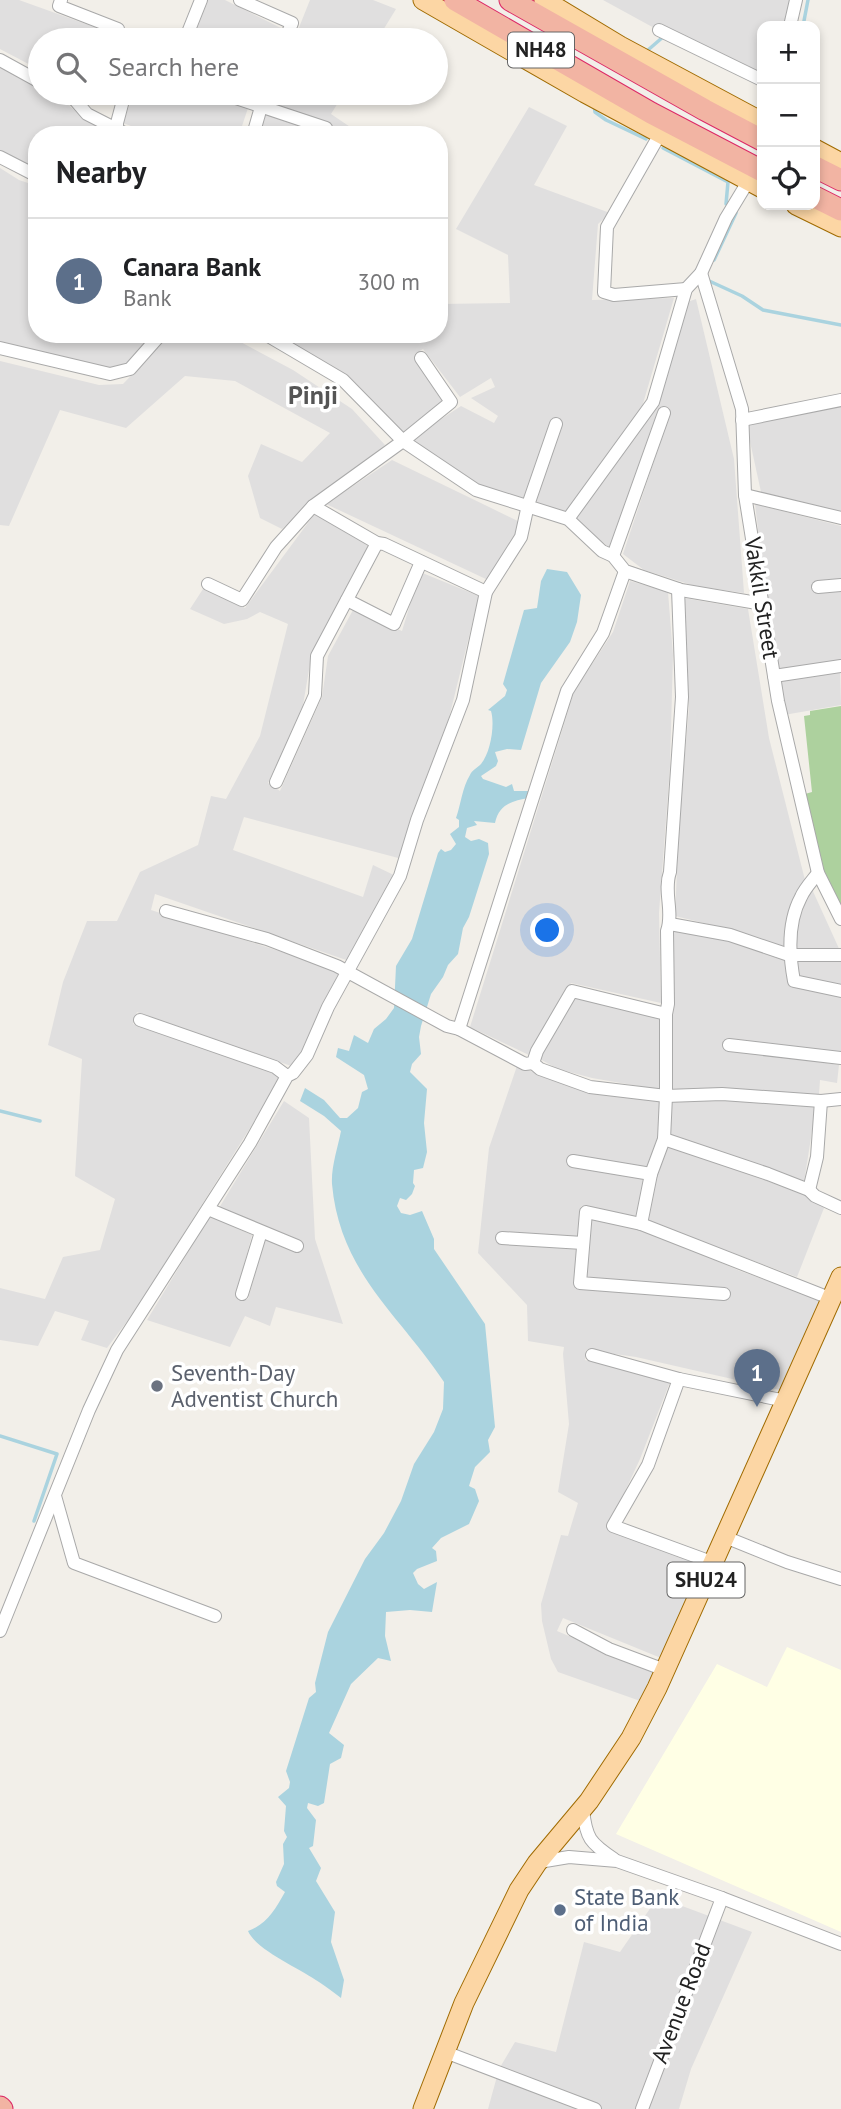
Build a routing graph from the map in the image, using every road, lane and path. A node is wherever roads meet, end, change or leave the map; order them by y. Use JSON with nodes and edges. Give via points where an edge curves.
{"nodes":[{"id":1,"x":61,"y":0,"type":"edge"},
{"id":2,"x":201,"y":0,"type":"edge"},
{"id":3,"x":240,"y":0,"type":"edge"},
{"id":4,"x":423,"y":0,"type":"edge"},
{"id":5,"x":454,"y":0,"type":"edge"},
{"id":6,"x":510,"y":0,"type":"edge"},
{"id":7,"x":796,"y":0,"type":"edge"},
{"id":8,"x":546,"y":6,"type":"edge"},
{"id":9,"x":791,"y":21,"type":"edge"},
{"id":10,"x":115,"y":28,"type":"edge"},
{"id":11,"x":190,"y":28,"type":"edge"},
{"id":12,"x":290,"y":28,"type":"edge"},
{"id":13,"x":659,"y":30,"type":"dead end"},
{"id":14,"x":533,"y":45,"type":"junction"},
{"id":15,"x":598,"y":50,"type":"junction"},
{"id":16,"x":0,"y":60,"type":"edge"},
{"id":17,"x":585,"y":74,"type":"junction"},
{"id":18,"x":28,"y":75,"type":"edge"},
{"id":19,"x":757,"y":78,"type":"edge"},
{"id":20,"x":82,"y":105,"type":"edge"},
{"id":21,"x":122,"y":105,"type":"edge"},
{"id":22,"x":253,"y":105,"type":"edge"},
{"id":23,"x":262,"y":105,"type":"edge"},
{"id":24,"x":261,"y":108,"type":"junction"},
{"id":25,"x":757,"y":119,"type":"edge"},
{"id":26,"x":108,"y":126,"type":"edge"},
{"id":27,"x":118,"y":126,"type":"edge"},
{"id":28,"x":256,"y":126,"type":"edge"},
{"id":29,"x":320,"y":126,"type":"edge"},
{"id":30,"x":660,"y":134,"type":"junction"},
{"id":31,"x":757,"y":137,"type":"edge"},
{"id":32,"x":820,"y":152,"type":"edge"},
{"id":33,"x":0,"y":157,"type":"edge"},
{"id":34,"x":841,"y":163,"type":"edge"},
{"id":35,"x":820,"y":169,"type":"edge"},
{"id":36,"x":28,"y":171,"type":"edge"},
{"id":37,"x":757,"y":177,"type":"edge"},
{"id":38,"x":841,"y":180,"type":"edge"},
{"id":39,"x":820,"y":200,"type":"edge"},
{"id":40,"x":806,"y":210,"type":"edge"},
{"id":41,"x":841,"y":211,"type":"edge"},
{"id":42,"x":841,"y":227,"type":"edge"},
{"id":43,"x":701,"y":273,"type":"junction"},
{"id":44,"x":686,"y":289,"type":"junction"},
{"id":45,"x":153,"y":343,"type":"edge"},
{"id":46,"x":280,"y":343,"type":"edge"},
{"id":47,"x":0,"y":348,"type":"edge"},
{"id":48,"x":421,"y":358,"type":"dead end"},
{"id":49,"x":841,"y":400,"type":"edge"},
{"id":50,"x":664,"y":413,"type":"dead end"},
{"id":51,"x":742,"y":420,"type":"junction"},
{"id":52,"x":556,"y":424,"type":"dead end"},
{"id":53,"x":403,"y":442,"type":"junction"},
{"id":54,"x":745,"y":495,"type":"junction"},
{"id":55,"x":313,"y":506,"type":"junction"},
{"id":56,"x":528,"y":507,"type":"junction"},
{"id":57,"x":841,"y":518,"type":"edge"},
{"id":58,"x":568,"y":519,"type":"junction"},
{"id":59,"x":377,"y":543,"type":"junction"},
{"id":60,"x":613,"y":556,"type":"junction"},
{"id":61,"x":421,"y":562,"type":"junction"},
{"id":62,"x":625,"y":571,"type":"junction"},
{"id":63,"x":208,"y":583,"type":"dead end"},
{"id":64,"x":841,"y":585,"type":"edge"},
{"id":65,"x":818,"y":587,"type":"dead end"},
{"id":66,"x":678,"y":589,"type":"junction"},
{"id":67,"x":486,"y":592,"type":"junction"},
{"id":68,"x":347,"y":600,"type":"junction"},
{"id":69,"x":763,"y":604,"type":"junction"},
{"id":70,"x":841,"y":666,"type":"edge"},
{"id":71,"x":774,"y":676,"type":"junction"},
{"id":72,"x":276,"y":782,"type":"dead end"},
{"id":73,"x":818,"y":873,"type":"junction"},
{"id":74,"x":166,"y":911,"type":"dead end"},
{"id":75,"x":841,"y":919,"type":"edge"},
{"id":76,"x":670,"y":924,"type":"junction"},
{"id":77,"x":841,"y":955,"type":"edge"},
{"id":78,"x":789,"y":956,"type":"junction"},
{"id":79,"x":348,"y":974,"type":"junction"},
{"id":80,"x":841,"y":991,"type":"edge"},
{"id":81,"x":666,"y":1014,"type":"junction"},
{"id":82,"x":141,"y":1020,"type":"dead end"},
{"id":83,"x":459,"y":1029,"type":"junction"},
{"id":84,"x":729,"y":1045,"type":"dead end"},
{"id":85,"x":841,"y":1058,"type":"edge"},
{"id":86,"x":533,"y":1063,"type":"junction"},
{"id":87,"x":287,"y":1076,"type":"junction"},
{"id":88,"x":666,"y":1096,"type":"junction"},
{"id":89,"x":841,"y":1099,"type":"edge"},
{"id":90,"x":821,"y":1101,"type":"junction"},
{"id":91,"x":664,"y":1139,"type":"junction"},
{"id":92,"x":573,"y":1161,"type":"dead end"},
{"id":93,"x":651,"y":1174,"type":"junction"},
{"id":94,"x":808,"y":1190,"type":"junction"},
{"id":95,"x":841,"y":1208,"type":"edge"},
{"id":96,"x":208,"y":1209,"type":"junction"},
{"id":97,"x":641,"y":1224,"type":"junction"},
{"id":98,"x":261,"y":1232,"type":"junction"},
{"id":99,"x":502,"y":1238,"type":"dead end"},
{"id":100,"x":583,"y":1243,"type":"junction"},
{"id":101,"x":297,"y":1246,"type":"dead end"},
{"id":102,"x":841,"y":1277,"type":"edge"},
{"id":103,"x":242,"y":1294,"type":"dead end"},
{"id":104,"x":724,"y":1294,"type":"dead end"},
{"id":105,"x":832,"y":1299,"type":"junction"},
{"id":106,"x":592,"y":1355,"type":"dead end"},
{"id":107,"x":679,"y":1379,"type":"junction"},
{"id":108,"x":786,"y":1401,"type":"junction"},
{"id":109,"x":55,"y":1496,"type":"junction"},
{"id":110,"x":725,"y":1538,"type":"junction"},
{"id":111,"x":713,"y":1563,"type":"junction"},
{"id":112,"x":841,"y":1579,"type":"edge"},
{"id":113,"x":215,"y":1616,"type":"dead end"},
{"id":114,"x":573,"y":1630,"type":"dead end"},
{"id":115,"x":0,"y":1631,"type":"edge"},
{"id":116,"x":665,"y":1670,"type":"junction"},
{"id":117,"x":583,"y":1810,"type":"junction"},
{"id":118,"x":617,"y":1861,"type":"junction"},
{"id":119,"x":537,"y":1863,"type":"junction"},
{"id":120,"x":722,"y":1898,"type":"junction"},
{"id":121,"x":841,"y":1944,"type":"edge"},
{"id":122,"x":445,"y":2052,"type":"junction"},
{"id":123,"x":423,"y":2109,"type":"edge"},
{"id":124,"x":595,"y":2109,"type":"edge"},
{"id":125,"x":642,"y":2109,"type":"edge"}],
"edges":[{"from":1,"to":10,"type":"street","via":[[59,6]]},
{"from":2,"to":11,"type":"street"},
{"from":3,"to":12,"type":"street","via":[[292,23]]},
{"from":4,"to":30,"type":"main road"},
{"from":5,"to":14,"type":"highway","number":"NH48"},
{"from":6,"to":8,"type":"highway","number":"NH48"},
{"from":7,"to":9,"type":"street"},
{"from":8,"to":14,"type":"highway","via":[[550,43]]},
{"from":8,"to":15,"type":"highway","number":"NH48"},
{"from":8,"to":25,"type":"main road"},
{"from":13,"to":19,"type":"street"},
{"from":14,"to":17,"type":"highway","number":"NH48"},
{"from":15,"to":17,"type":"highway","via":[[582,50],[577,56]]},
{"from":15,"to":31,"type":"highway","number":"NH48"},
{"from":16,"to":18,"type":"street"},
{"from":17,"to":37,"type":"highway","number":"NH48"},
{"from":20,"to":26,"type":"street","via":[[87,114]]},
{"from":21,"to":27,"type":"street"},
{"from":22,"to":24,"type":"street"},
{"from":23,"to":24,"type":"street"},
{"from":24,"to":28,"type":"street"},
{"from":24,"to":29,"type":"street"},
{"from":30,"to":37,"type":"main road"},
{"from":30,"to":44,"type":"street","via":[[607,227],[604,292]]},
{"from":32,"to":34,"type":"main road"},
{"from":33,"to":36,"type":"street"},
{"from":35,"to":38,"type":"highway"},
{"from":37,"to":43,"type":"street","via":[[726,218]]},
{"from":39,"to":41,"type":"highway"},
{"from":40,"to":42,"type":"main road"},
{"from":43,"to":44,"type":"street"},
{"from":43,"to":51,"type":"street","name":"Vakkil Street"},
{"from":44,"to":58,"type":"street","via":[[653,402]]},
{"from":45,"to":47,"type":"street","via":[[130,369],[110,374]]},
{"from":46,"to":53,"type":"street","via":[[343,380]]},
{"from":48,"to":53,"type":"street","via":[[451,401]]},
{"from":49,"to":51,"type":"street"},
{"from":50,"to":60,"type":"street"},
{"from":51,"to":54,"type":"street","name":"Vakkil Street"},
{"from":52,"to":56,"type":"street"},
{"from":53,"to":55,"type":"street"},
{"from":53,"to":56,"type":"street","via":[[476,490]]},
{"from":54,"to":57,"type":"street"},
{"from":54,"to":69,"type":"street","name":"Vakkil Street"},
{"from":55,"to":59,"type":"street"},
{"from":55,"to":63,"type":"street","via":[[276,547],[242,600]]},
{"from":56,"to":58,"type":"street"},
{"from":56,"to":67,"type":"street","via":[[521,537]]},
{"from":58,"to":60,"type":"street"},
{"from":59,"to":61,"type":"street"},
{"from":59,"to":68,"type":"street"},
{"from":60,"to":62,"type":"street"},
{"from":61,"to":67,"type":"street"},
{"from":61,"to":68,"type":"street","via":[[394,624]]},
{"from":62,"to":66,"type":"street"},
{"from":62,"to":83,"type":"street","via":[[603,633],[567,691]]},
{"from":64,"to":65,"type":"street"},
{"from":66,"to":69,"type":"street"},
{"from":66,"to":76,"type":"street","via":[[682,697],[667,880]]},
{"from":67,"to":79,"type":"street","via":[[463,700],[400,876]]},
{"from":68,"to":72,"type":"street","via":[[317,656],[316,695]]},
{"from":69,"to":71,"type":"street","name":"Vakkil Street"},
{"from":70,"to":71,"type":"street"},
{"from":71,"to":73,"type":"street","name":"Vakkil Street"},
{"from":73,"to":75,"type":"street","name":"Vakkil Street"},
{"from":73,"to":78,"type":"street","via":[[800,898]]},
{"from":74,"to":79,"type":"street","via":[[267,939]]},
{"from":76,"to":78,"type":"street","via":[[730,935]]},
{"from":76,"to":81,"type":"street"},
{"from":77,"to":78,"type":"street"},
{"from":78,"to":80,"type":"street","via":[[794,981]]},
{"from":79,"to":83,"type":"street"},
{"from":79,"to":87,"type":"street","via":[[307,1055]]},
{"from":81,"to":86,"type":"street","via":[[572,991]]},
{"from":81,"to":88,"type":"street"},
{"from":82,"to":87,"type":"street","via":[[275,1067]]},
{"from":83,"to":86,"type":"street"},
{"from":84,"to":85,"type":"street"},
{"from":86,"to":88,"type":"street","via":[[590,1087]]},
{"from":87,"to":96,"type":"street"},
{"from":88,"to":90,"type":"street","via":[[722,1094]]},
{"from":88,"to":91,"type":"street"},
{"from":89,"to":90,"type":"street"},
{"from":90,"to":94,"type":"street","via":[[817,1157]]},
{"from":91,"to":93,"type":"street"},
{"from":91,"to":94,"type":"street"},
{"from":92,"to":93,"type":"street"},
{"from":93,"to":97,"type":"street"},
{"from":94,"to":95,"type":"street"},
{"from":96,"to":98,"type":"street"},
{"from":96,"to":109,"type":"street","via":[[117,1350]]},
{"from":97,"to":100,"type":"street","via":[[586,1212]]},
{"from":97,"to":105,"type":"street"},
{"from":98,"to":101,"type":"street"},
{"from":98,"to":103,"type":"street"},
{"from":99,"to":100,"type":"street"},
{"from":100,"to":104,"type":"street","via":[[580,1283]]},
{"from":102,"to":105,"type":"main road","number":"SHU24"},
{"from":105,"to":108,"type":"main road","number":"SHU24"},
{"from":106,"to":107,"type":"street"},
{"from":107,"to":108,"type":"street"},
{"from":107,"to":111,"type":"street","via":[[648,1465],[613,1526]]},
{"from":108,"to":110,"type":"main road","number":"SHU24"},
{"from":109,"to":113,"type":"street","via":[[74,1563]]},
{"from":109,"to":115,"type":"street"},
{"from":110,"to":111,"type":"main road","number":"SHU24"},
{"from":110,"to":112,"type":"street"},
{"from":111,"to":116,"type":"main road","number":"SHU24"},
{"from":114,"to":116,"type":"street"},
{"from":116,"to":117,"type":"main road","number":"SHU24","via":[[631,1738]]},
{"from":117,"to":118,"type":"street","via":[[588,1837]]},
{"from":117,"to":119,"type":"main road","number":"SHU24"},
{"from":118,"to":119,"type":"street","via":[[569,1857]]},
{"from":118,"to":120,"type":"street"},
{"from":119,"to":122,"type":"main road","number":"SHU24","via":[[519,1890]]},
{"from":120,"to":121,"type":"street"},
{"from":120,"to":125,"type":"street","name":"Avenue Road"},
{"from":122,"to":123,"type":"main road","number":"SHU24"},
{"from":122,"to":124,"type":"street"}]}
